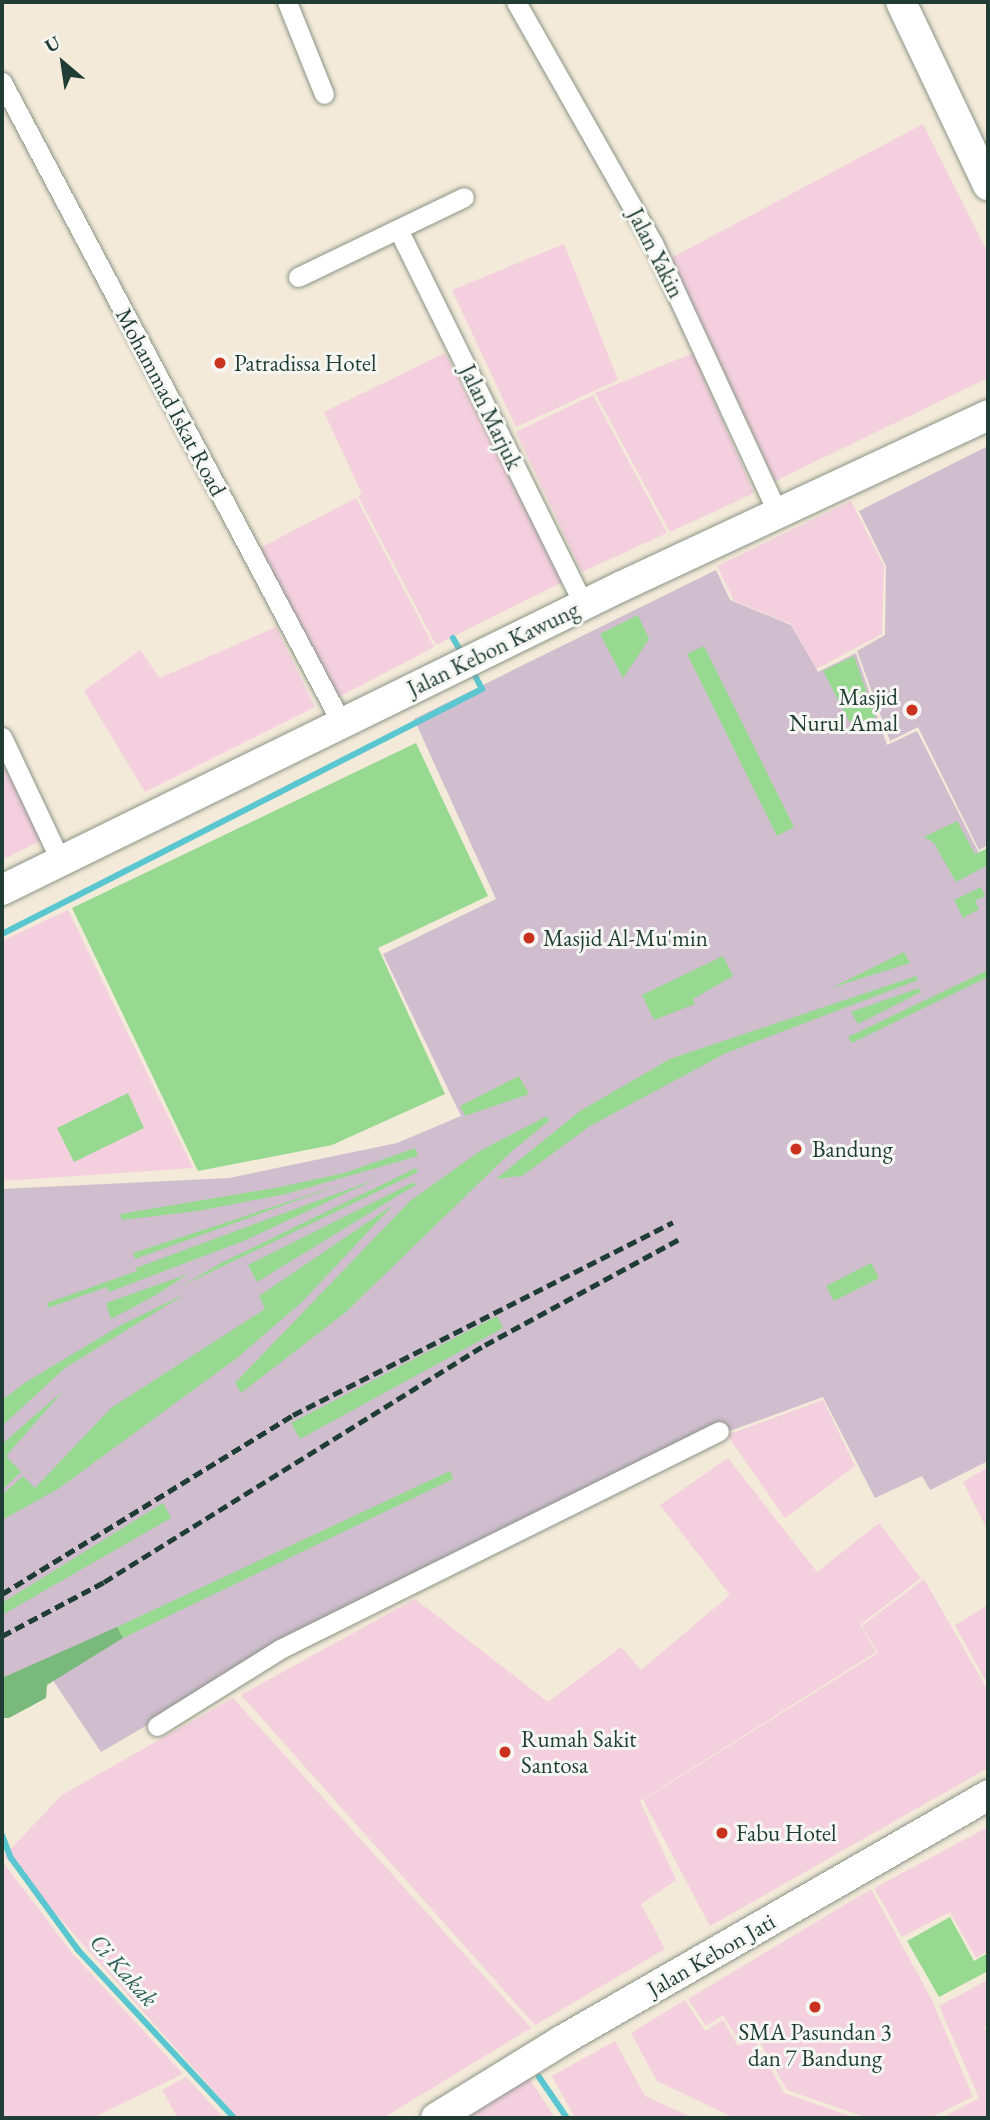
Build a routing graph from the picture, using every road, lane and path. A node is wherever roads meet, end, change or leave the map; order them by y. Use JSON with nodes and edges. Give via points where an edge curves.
{"nodes":[{"id":1,"x":286,"y":2,"type":"edge"},
{"id":2,"x":516,"y":2,"type":"edge"},
{"id":3,"x":901,"y":2,"type":"edge"},
{"id":4,"x":2,"y":82,"type":"edge"},
{"id":5,"x":324,"y":94,"type":"dead end"},
{"id":6,"x":988,"y":185,"type":"edge"},
{"id":7,"x":464,"y":197,"type":"dead end"},
{"id":8,"x":398,"y":229,"type":"junction"},
{"id":9,"x":298,"y":277,"type":"dead end"},
{"id":10,"x":988,"y":415,"type":"edge"},
{"id":11,"x":778,"y":513,"type":"junction"},
{"id":12,"x":584,"y":605,"type":"junction"},
{"id":13,"x":341,"y":722,"type":"junction"},
{"id":14,"x":2,"y":737,"type":"edge"},
{"id":15,"x":61,"y":862,"type":"junction"},
{"id":16,"x":2,"y":890,"type":"edge"},
{"id":17,"x":719,"y":1431,"type":"dead end"},
{"id":18,"x":157,"y":1726,"type":"dead end"},
{"id":19,"x":988,"y":1796,"type":"edge"},
{"id":20,"x":436,"y":2118,"type":"edge"}],
"edges":[{"from":1,"to":5,"type":"street"},
{"from":2,"to":11,"type":"street","name":"Jalan Yakin","via":[[653,243]]},
{"from":3,"to":6,"type":"main road"},
{"from":4,"to":13,"type":"street","name":"Mohammad Iskat Road"},
{"from":7,"to":8,"type":"street"},
{"from":8,"to":9,"type":"street"},
{"from":8,"to":12,"type":"street","name":"Jalan Marjuk"},
{"from":10,"to":11,"type":"main road","name":"Jalan Kebon Kawung"},
{"from":11,"to":12,"type":"main road","name":"Jalan Kebon Kawung"},
{"from":12,"to":13,"type":"main road","name":"Jalan Kebon Kawung"},
{"from":13,"to":15,"type":"main road","name":"Jalan Kebon Kawung"},
{"from":14,"to":15,"type":"street"},
{"from":15,"to":16,"type":"main road","name":"Jalan Kebon Kawung"},
{"from":17,"to":18,"type":"street","via":[[280,1648]]},
{"from":19,"to":20,"type":"main road","name":"Jalan Kebon Jati","via":[[561,2041]]}]}
